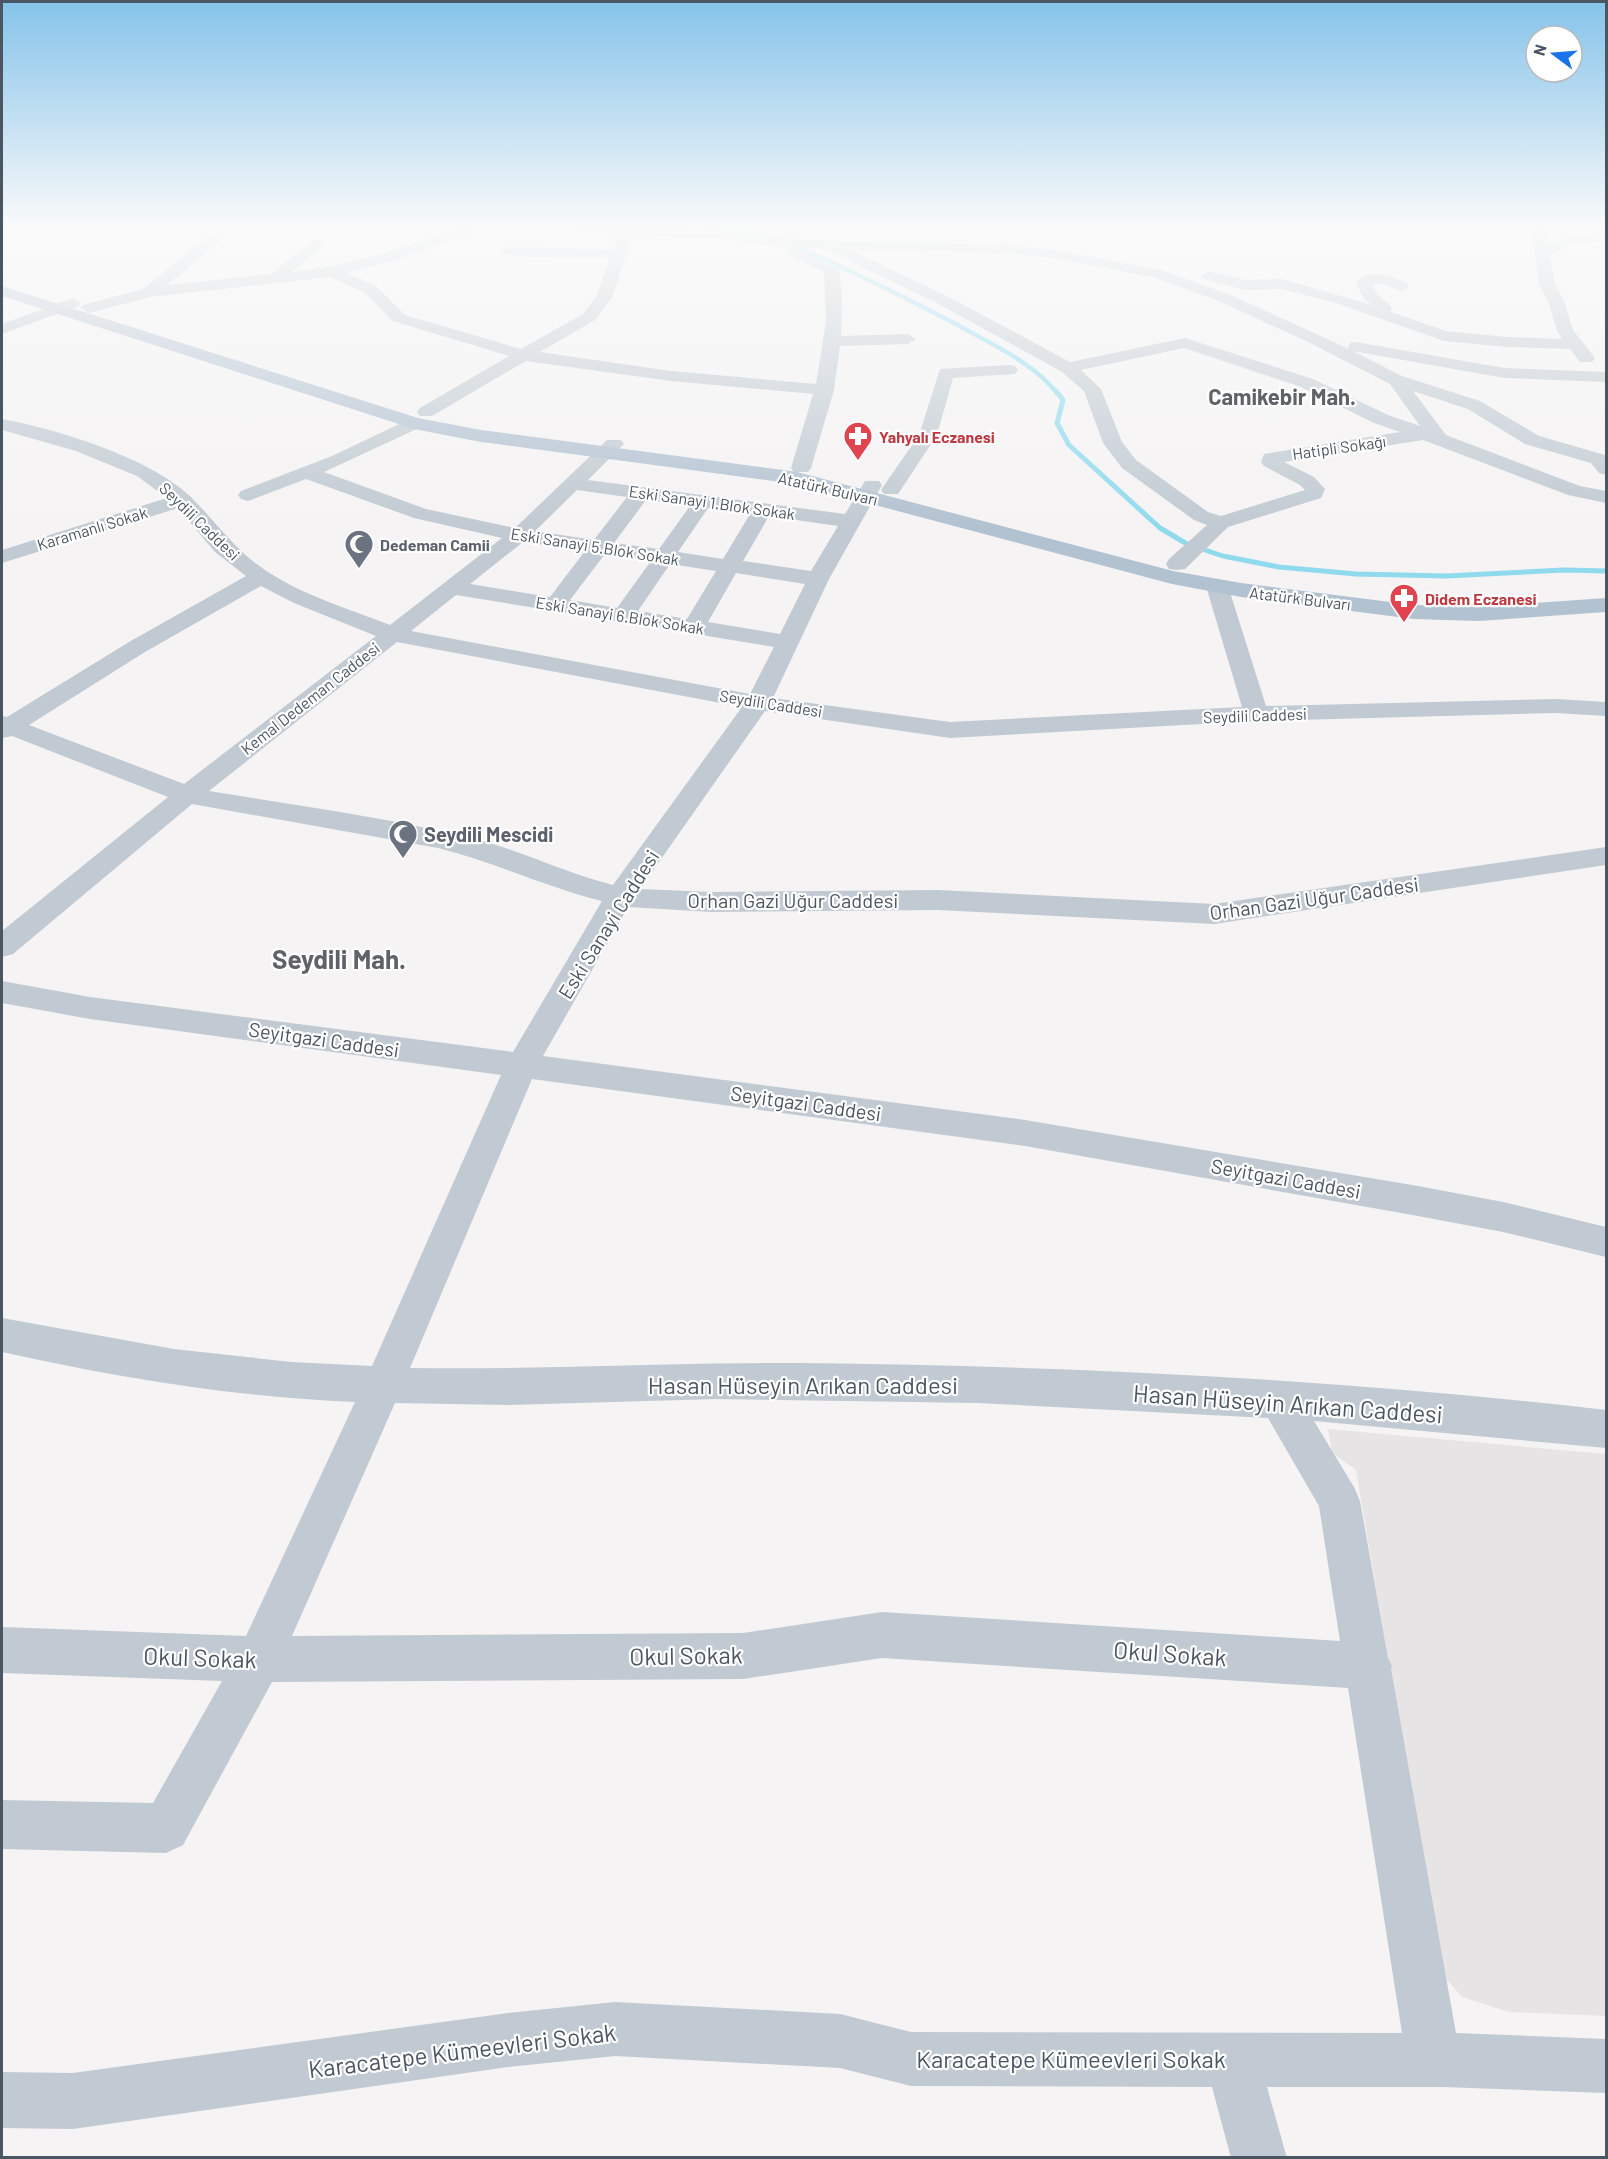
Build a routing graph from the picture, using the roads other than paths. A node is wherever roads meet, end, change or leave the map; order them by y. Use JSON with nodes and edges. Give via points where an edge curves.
{"nodes":[{"id":1,"x":132,"y":326,"type":"edge"},
{"id":2,"x":132,"y":326,"type":"edge"},
{"id":3,"x":425,"y":326,"type":"edge"},
{"id":4,"x":574,"y":326,"type":"edge"},
{"id":5,"x":833,"y":326,"type":"edge"},
{"id":6,"x":990,"y":326,"type":"edge"},
{"id":7,"x":1287,"y":326,"type":"edge"},
{"id":8,"x":1415,"y":326,"type":"edge"},
{"id":9,"x":1484,"y":326,"type":"dead end"},
{"id":10,"x":1566,"y":326,"type":"edge"},
{"id":11,"x":1371,"y":333,"type":"dead end"},
{"id":12,"x":1570,"y":337,"type":"junction"},
{"id":13,"x":908,"y":339,"type":"dead end"},
{"id":14,"x":1316,"y":339,"type":"junction"},
{"id":15,"x":833,"y":341,"type":"junction"},
{"id":16,"x":522,"y":355,"type":"junction"},
{"id":17,"x":1459,"y":366,"type":"junction"},
{"id":18,"x":1068,"y":368,"type":"junction"},
{"id":19,"x":1009,"y":370,"type":"dead end"},
{"id":20,"x":1396,"y":380,"type":"junction"},
{"id":21,"x":1604,"y":382,"type":"edge"},
{"id":22,"x":825,"y":390,"type":"junction"},
{"id":23,"x":420,"y":418,"type":"junction"},
{"id":24,"x":2,"y":423,"type":"edge"},
{"id":25,"x":1431,"y":437,"type":"junction"},
{"id":26,"x":609,"y":449,"type":"junction"},
{"id":27,"x":801,"y":468,"type":"junction"},
{"id":28,"x":1606,"y":469,"type":"edge"},
{"id":29,"x":307,"y":473,"type":"junction"},
{"id":30,"x":574,"y":484,"type":"junction"},
{"id":31,"x":876,"y":490,"type":"junction"},
{"id":32,"x":1575,"y":491,"type":"junction"},
{"id":33,"x":640,"y":493,"type":"junction"},
{"id":34,"x":248,"y":495,"type":"dead end"},
{"id":35,"x":1606,"y":497,"type":"edge"},
{"id":36,"x":182,"y":500,"type":"junction"},
{"id":37,"x":703,"y":501,"type":"junction"},
{"id":38,"x":1606,"y":507,"type":"edge"},
{"id":39,"x":763,"y":509,"type":"junction"},
{"id":40,"x":850,"y":521,"type":"junction"},
{"id":41,"x":1221,"y":523,"type":"junction"},
{"id":42,"x":519,"y":535,"type":"junction"},
{"id":43,"x":599,"y":547,"type":"junction"},
{"id":44,"x":1190,"y":552,"type":"junction"},
{"id":45,"x":665,"y":556,"type":"junction"},
{"id":46,"x":2,"y":557,"type":"edge"},
{"id":47,"x":730,"y":566,"type":"junction"},
{"id":48,"x":260,"y":577,"type":"junction"},
{"id":49,"x":818,"y":579,"type":"junction"},
{"id":50,"x":1217,"y":586,"type":"junction"},
{"id":51,"x":451,"y":588,"type":"junction"},
{"id":52,"x":1606,"y":589,"type":"edge"},
{"id":53,"x":555,"y":605,"type":"junction"},
{"id":54,"x":1606,"y":605,"type":"edge"},
{"id":55,"x":622,"y":616,"type":"junction"},
{"id":56,"x":694,"y":627,"type":"junction"},
{"id":57,"x":392,"y":633,"type":"junction"},
{"id":58,"x":788,"y":642,"type":"junction"},
{"id":59,"x":758,"y":703,"type":"junction"},
{"id":60,"x":1606,"y":709,"type":"edge"},
{"id":61,"x":1256,"y":714,"type":"junction"},
{"id":62,"x":4,"y":726,"type":"edge"},
{"id":63,"x":188,"y":795,"type":"junction"},
{"id":64,"x":1606,"y":856,"type":"edge"},
{"id":65,"x":620,"y":896,"type":"junction"},
{"id":66,"x":2,"y":947,"type":"edge"},
{"id":67,"x":2,"y":992,"type":"edge"},
{"id":68,"x":522,"y":1065,"type":"junction"},
{"id":69,"x":1606,"y":1242,"type":"edge"},
{"id":70,"x":2,"y":1335,"type":"edge"},
{"id":71,"x":384,"y":1383,"type":"junction"},
{"id":72,"x":1279,"y":1400,"type":"junction"},
{"id":73,"x":1606,"y":1429,"type":"edge"},
{"id":74,"x":2,"y":1650,"type":"edge"},
{"id":75,"x":260,"y":1659,"type":"junction"},
{"id":76,"x":1369,"y":1666,"type":"junction"},
{"id":77,"x":2,"y":1825,"type":"edge"},
{"id":78,"x":1232,"y":2060,"type":"junction"},
{"id":79,"x":1434,"y":2060,"type":"junction"},
{"id":80,"x":1606,"y":2066,"type":"edge"},
{"id":81,"x":2,"y":2100,"type":"edge"},
{"id":82,"x":1259,"y":2157,"type":"edge"}],
"edges":[{"from":1,"to":23,"type":"main road","name":"Atatürk Bulvarı"},
{"from":2,"to":23,"type":"main road","name":"Atatürk Bulvarı"},
{"from":3,"to":16,"type":"street"},
{"from":4,"to":16,"type":"street"},
{"from":5,"to":15,"type":"street"},
{"from":6,"to":18,"type":"street"},
{"from":7,"to":14,"type":"street"},
{"from":8,"to":12,"type":"street","via":[[1444,336],[1507,342]]},
{"from":9,"to":12,"type":"street"},
{"from":10,"to":12,"type":"street"},
{"from":11,"to":17,"type":"street"},
{"from":12,"to":21,"type":"street"},
{"from":13,"to":15,"type":"street"},
{"from":14,"to":17,"type":"street"},
{"from":14,"to":20,"type":"street"},
{"from":15,"to":22,"type":"street"},
{"from":16,"to":22,"type":"street","via":[[672,376]]},
{"from":16,"to":23,"type":"street"},
{"from":17,"to":21,"type":"street"},
{"from":18,"to":25,"type":"street","via":[[1185,343],[1307,383],[1381,419]]},
{"from":18,"to":41,"type":"street","via":[[1092,389],[1113,442],[1129,464],[1201,516]]},
{"from":19,"to":31,"type":"street","name":"Eski Sanayi Caddesi","via":[[946,373],[928,435]]},
{"from":20,"to":25,"type":"street"},
{"from":20,"to":28,"type":"street","via":[[1474,405],[1532,440],[1598,459]]},
{"from":22,"to":27,"type":"street"},
{"from":23,"to":26,"type":"main road","name":"Atatürk Bulvarı","via":[[481,436]]},
{"from":23,"to":29,"type":"street"},
{"from":24,"to":36,"type":"street","name":"Seydili Caddesi","via":[[121,461],[152,477]]},
{"from":25,"to":32,"type":"street"},
{"from":25,"to":41,"type":"street","name":"Hatipli Sokağı","via":[[1273,456],[1271,462],[1307,481],[1315,489],[1314,494]]},
{"from":26,"to":27,"type":"main road","name":"Atatürk Bulvarı"},
{"from":26,"to":30,"type":"street","name":"Kemal Dedeman Caddesi"},
{"from":26,"to":31,"type":"main road","name":"Atatürk Bulvarı"},
{"from":27,"to":31,"type":"main road","name":"Atatürk Bulvarı"},
{"from":29,"to":34,"type":"street"},
{"from":29,"to":42,"type":"street","name":"Eski Sanayi 5.Blok Sokak","via":[[421,514]]},
{"from":30,"to":33,"type":"street","name":"Eski Sanayi 1.Blok Sokak"},
{"from":30,"to":42,"type":"street","name":"Kemal Dedeman Caddesi"},
{"from":31,"to":40,"type":"street","name":"Eski Sanayi Caddesi"},
{"from":31,"to":44,"type":"main road","name":"Atatürk Bulvarı"},
{"from":31,"to":50,"type":"main road","name":"Atatürk Bulvarı","via":[[1172,577]]},
{"from":32,"to":35,"type":"street"},
{"from":32,"to":38,"type":"street","via":[[1585,500]]},
{"from":33,"to":37,"type":"street","name":"Eski Sanayi 1.Blok Sokak"},
{"from":33,"to":43,"type":"street"},
{"from":36,"to":46,"type":"street","name":"Karamanlı Sokak"},
{"from":36,"to":48,"type":"street","name":"Seydili Caddesi","via":[[223,547]]},
{"from":37,"to":39,"type":"street","name":"Eski Sanayi 1.Blok Sokak"},
{"from":37,"to":45,"type":"street"},
{"from":39,"to":40,"type":"street","name":"Eski Sanayi 1.Blok Sokak"},
{"from":39,"to":47,"type":"street"},
{"from":40,"to":49,"type":"street","name":"Eski Sanayi Caddesi"},
{"from":41,"to":44,"type":"street"},
{"from":42,"to":43,"type":"street","name":"Eski Sanayi 5.Blok Sokak"},
{"from":42,"to":51,"type":"street","name":"Kemal Dedeman Caddesi"},
{"from":43,"to":45,"type":"street","name":"Eski Sanayi 5.Blok Sokak"},
{"from":43,"to":53,"type":"street"},
{"from":44,"to":52,"type":"main road","name":"Atatürk Bulvarı","via":[[1323,589],[1407,597],[1469,600]]},
{"from":45,"to":47,"type":"street","name":"Eski Sanayi 5.Blok Sokak"},
{"from":45,"to":55,"type":"street"},
{"from":47,"to":49,"type":"street","name":"Eski Sanayi 5.Blok Sokak"},
{"from":47,"to":56,"type":"street"},
{"from":48,"to":57,"type":"street","name":"Seydili Caddesi"},
{"from":48,"to":62,"type":"street"},
{"from":49,"to":58,"type":"street","name":"Eski Sanayi Caddesi"},
{"from":50,"to":54,"type":"main road","name":"Atatürk Bulvarı","via":[[1414,612],[1479,614]]},
{"from":50,"to":61,"type":"street"},
{"from":51,"to":53,"type":"street","name":"Eski Sanayi 6.Blok Sokak"},
{"from":51,"to":57,"type":"street","name":"Kemal Dedeman Caddesi"},
{"from":53,"to":55,"type":"street","name":"Eski Sanayi 6.Blok Sokak"},
{"from":55,"to":56,"type":"street","name":"Eski Sanayi 6.Blok Sokak"},
{"from":56,"to":58,"type":"street","name":"Eski Sanayi 6.Blok Sokak"},
{"from":57,"to":59,"type":"street","name":"Seydili Caddesi"},
{"from":57,"to":63,"type":"street","name":"Kemal Dedeman Caddesi"},
{"from":58,"to":59,"type":"street","name":"Eski Sanayi Caddesi"},
{"from":59,"to":61,"type":"street","name":"Seydili Caddesi","via":[[950,730]]},
{"from":59,"to":65,"type":"street","name":"Eski Sanayi Caddesi"},
{"from":60,"to":61,"type":"street","name":"Seydili Caddesi","via":[[1556,706]]},
{"from":62,"to":63,"type":"street","name":"Orhan Gazi Uğur Caddesi"},
{"from":63,"to":65,"type":"street","name":"Orhan Gazi Uğur Caddesi","via":[[438,839]]},
{"from":63,"to":66,"type":"street","name":"Kemal Dedeman Caddesi"},
{"from":64,"to":65,"type":"street","name":"Orhan Gazi Uğur Caddesi","via":[[1214,914],[1012,902],[712,902]]},
{"from":65,"to":68,"type":"street","name":"Eski Sanayi Caddesi"},
{"from":67,"to":68,"type":"street","name":"Seyitgazi Caddesi","via":[[90,1008]]},
{"from":68,"to":69,"type":"street","name":"Seyitgazi Caddesi","via":[[1025,1133],[1503,1217]]},
{"from":68,"to":71,"type":"street","name":"Eski Sanayi Caddesi"},
{"from":70,"to":71,"type":"street","name":"Hasan Hüseyin Arıkan Caddesi","via":[[147,1364],[290,1379]]},
{"from":71,"to":72,"type":"street","name":"Hasan Hüseyin Arıkan Caddesi","via":[[466,1387],[793,1381],[904,1383]]},
{"from":71,"to":75,"type":"street","name":"Eski Sanayi Caddesi"},
{"from":72,"to":73,"type":"street","name":"Hasan Hüseyin Arıkan Caddesi"},
{"from":72,"to":76,"type":"street","via":[[1339,1501]]},
{"from":74,"to":75,"type":"street","name":"Okul Sokak"},
{"from":75,"to":76,"type":"street","name":"Okul Sokak","via":[[743,1656],[882,1635]]},
{"from":75,"to":77,"type":"street","name":"Eski Sanayi Caddesi","via":[[166,1828]]},
{"from":76,"to":79,"type":"street"},
{"from":78,"to":79,"type":"street","name":"Karacatepe Kümeevleri Sokak"},
{"from":78,"to":81,"type":"street","name":"Karacatepe Kümeevleri Sokak","via":[[911,2059],[840,2041],[615,2029],[508,2040],[73,2101]]},
{"from":78,"to":82,"type":"street"},
{"from":79,"to":80,"type":"street","name":"Karacatepe Kümeevleri Sokak"}]}
